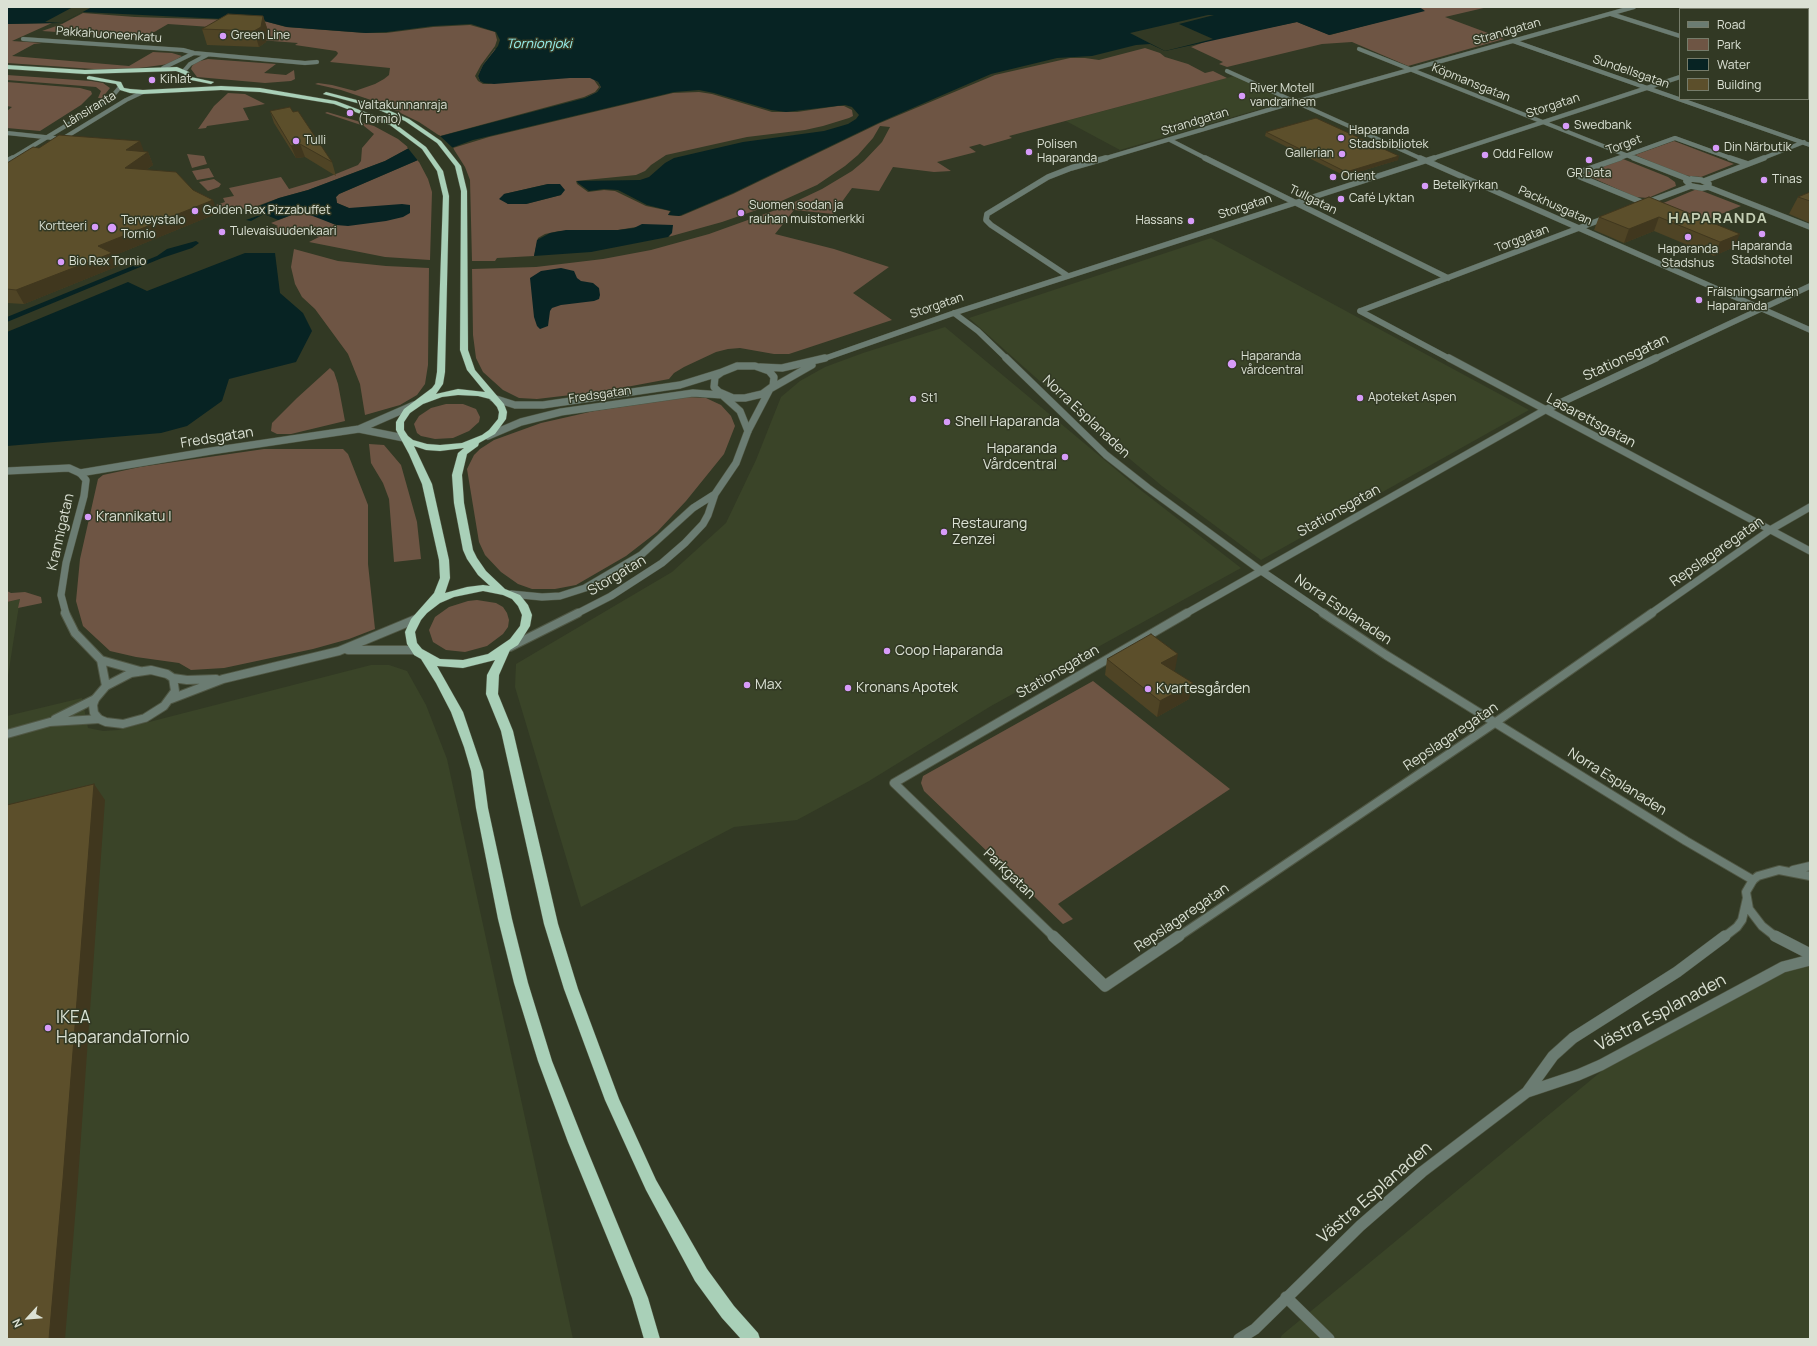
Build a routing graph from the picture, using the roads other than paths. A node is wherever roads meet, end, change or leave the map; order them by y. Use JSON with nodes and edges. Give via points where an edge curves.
{"nodes":[{"id":1,"x":1634,"y":7,"type":"edge"},
{"id":2,"x":1610,"y":14,"type":"junction"},
{"id":3,"x":1679,"y":36,"type":"edge"},
{"id":4,"x":23,"y":39,"type":"dead end"},
{"id":5,"x":1513,"y":41,"type":"junction"},
{"id":6,"x":1359,"y":49,"type":"dead end"},
{"id":7,"x":194,"y":53,"type":"junction"},
{"id":8,"x":207,"y":54,"type":"junction"},
{"id":9,"x":317,"y":62,"type":"dead end"},
{"id":10,"x":7,"y":66,"type":"edge"},
{"id":11,"x":163,"y":68,"type":"junction"},
{"id":12,"x":153,"y":69,"type":"junction"},
{"id":13,"x":1410,"y":70,"type":"junction"},
{"id":14,"x":184,"y":71,"type":"junction"},
{"id":15,"x":1227,"y":71,"type":"dead end"},
{"id":16,"x":7,"y":73,"type":"edge"},
{"id":17,"x":1679,"y":77,"type":"edge"},
{"id":18,"x":188,"y":78,"type":"junction"},
{"id":19,"x":123,"y":81,"type":"junction"},
{"id":20,"x":1646,"y":88,"type":"junction"},
{"id":21,"x":157,"y":91,"type":"junction"},
{"id":22,"x":142,"y":92,"type":"junction"},
{"id":23,"x":1679,"y":100,"type":"edge"},
{"id":24,"x":1680,"y":100,"type":"edge"},
{"id":25,"x":1295,"y":102,"type":"junction"},
{"id":26,"x":1541,"y":122,"type":"junction"},
{"id":27,"x":7,"y":134,"type":"edge"},
{"id":28,"x":46,"y":137,"type":"junction"},
{"id":29,"x":63,"y":139,"type":"junction"},
{"id":30,"x":1170,"y":140,"type":"junction"},
{"id":31,"x":1810,"y":140,"type":"edge"},
{"id":32,"x":1803,"y":143,"type":"junction"},
{"id":33,"x":1810,"y":145,"type":"edge"},
{"id":34,"x":51,"y":146,"type":"edge"},
{"id":35,"x":1626,"y":155,"type":"junction"},
{"id":36,"x":1427,"y":160,"type":"junction"},
{"id":37,"x":7,"y":161,"type":"edge"},
{"id":38,"x":1748,"y":164,"type":"junction"},
{"id":39,"x":1688,"y":179,"type":"junction"},
{"id":40,"x":1704,"y":181,"type":"junction"},
{"id":41,"x":1691,"y":186,"type":"junction"},
{"id":42,"x":1708,"y":187,"type":"junction"},
{"id":43,"x":1296,"y":203,"type":"junction"},
{"id":44,"x":1644,"y":203,"type":"junction"},
{"id":45,"x":1637,"y":206,"type":"edge"},
{"id":46,"x":1615,"y":214,"type":"edge"},
{"id":47,"x":1577,"y":228,"type":"junction"},
{"id":48,"x":1810,"y":228,"type":"edge"},
{"id":49,"x":1068,"y":276,"type":"junction"},
{"id":50,"x":1448,"y":278,"type":"junction"},
{"id":51,"x":1810,"y":286,"type":"edge"},
{"id":52,"x":1761,"y":309,"type":"junction"},
{"id":53,"x":1360,"y":311,"type":"joint"},
{"id":54,"x":954,"y":313,"type":"junction"},
{"id":55,"x":1810,"y":330,"type":"edge"},
{"id":56,"x":818,"y":361,"type":"junction"},
{"id":57,"x":760,"y":367,"type":"junction"},
{"id":58,"x":722,"y":372,"type":"junction"},
{"id":59,"x":770,"y":389,"type":"junction"},
{"id":60,"x":722,"y":395,"type":"junction"},
{"id":61,"x":493,"y":397,"type":"junction"},
{"id":62,"x":420,"y":402,"type":"junction"},
{"id":63,"x":1545,"y":410,"type":"junction"},
{"id":64,"x":359,"y":429,"type":"junction"},
{"id":65,"x":748,"y":431,"type":"junction"},
{"id":66,"x":485,"y":437,"type":"junction"},
{"id":67,"x":404,"y":438,"type":"junction"},
{"id":68,"x":7,"y":471,"type":"edge"},
{"id":69,"x":80,"y":473,"type":"junction"},
{"id":70,"x":715,"y":494,"type":"junction"},
{"id":71,"x":1810,"y":507,"type":"edge"},
{"id":72,"x":1770,"y":530,"type":"junction"},
{"id":73,"x":1810,"y":551,"type":"edge"},
{"id":74,"x":1260,"y":570,"type":"junction"},
{"id":75,"x":506,"y":592,"type":"junction"},
{"id":76,"x":432,"y":603,"type":"junction"},
{"id":77,"x":416,"y":619,"type":"junction"},
{"id":78,"x":505,"y":649,"type":"junction"},
{"id":79,"x":416,"y":650,"type":"junction"},
{"id":80,"x":340,"y":651,"type":"junction"},
{"id":81,"x":426,"y":658,"type":"junction"},
{"id":82,"x":101,"y":660,"type":"junction"},
{"id":83,"x":140,"y":671,"type":"junction"},
{"id":84,"x":173,"y":678,"type":"junction"},
{"id":85,"x":223,"y":679,"type":"junction"},
{"id":86,"x":106,"y":686,"type":"junction"},
{"id":87,"x":95,"y":699,"type":"junction"},
{"id":88,"x":171,"y":699,"type":"junction"},
{"id":89,"x":99,"y":719,"type":"junction"},
{"id":90,"x":50,"y":722,"type":"junction"},
{"id":91,"x":1496,"y":722,"type":"junction"},
{"id":92,"x":7,"y":734,"type":"edge"},
{"id":93,"x":894,"y":783,"type":"joint"},
{"id":94,"x":1810,"y":866,"type":"edge"},
{"id":95,"x":1786,"y":871,"type":"junction"},
{"id":96,"x":1810,"y":876,"type":"edge"},
{"id":97,"x":1753,"y":880,"type":"junction"},
{"id":98,"x":1747,"y":898,"type":"junction"},
{"id":99,"x":1810,"y":954,"type":"edge"},
{"id":100,"x":1810,"y":960,"type":"edge"},
{"id":101,"x":1104,"y":986,"type":"joint"},
{"id":102,"x":1527,"y":1092,"type":"junction"},
{"id":103,"x":1286,"y":1297,"type":"junction"},
{"id":104,"x":1252,"y":1334,"type":"edge"},
{"id":105,"x":652,"y":1339,"type":"edge"},
{"id":106,"x":752,"y":1339,"type":"edge"},
{"id":107,"x":1239,"y":1339,"type":"edge"},
{"id":108,"x":1329,"y":1339,"type":"edge"}],
"edges":[{"from":1,"to":2,"type":"street","name":"Strandgatan"},
{"from":2,"to":3,"type":"street"},
{"from":2,"to":5,"type":"street","name":"Strandgatan"},
{"from":4,"to":7,"type":"street","name":"Pakkahuoneenkatu","via":[[183,50]]},
{"from":5,"to":13,"type":"street","name":"Strandgatan"},
{"from":5,"to":20,"type":"street","name":"Sundellsgatan"},
{"from":6,"to":13,"type":"street","name":"Köpmansgatan"},
{"from":7,"to":8,"type":"street","name":"Pakkahuoneenkatu"},
{"from":7,"to":11,"type":"street"},
{"from":8,"to":9,"type":"street","name":"Pakkahuoneenkatu"},
{"from":8,"to":14,"type":"street","via":[[190,64]]},
{"from":10,"to":12,"type":"highway","via":[[85,72]]},
{"from":11,"to":12,"type":"highway"},
{"from":11,"to":14,"type":"highway"},
{"from":12,"to":19,"type":"highway"},
{"from":13,"to":25,"type":"street","name":"Strandgatan"},
{"from":13,"to":26,"type":"street","name":"Köpmansgatan"},
{"from":14,"to":18,"type":"highway","via":[[189,75]]},
{"from":15,"to":25,"type":"street","name":"Packhusgatan"},
{"from":16,"to":19,"type":"highway"},
{"from":17,"to":20,"type":"street","name":"Storgatan"},
{"from":18,"to":21,"type":"highway","via":[[177,85]]},
{"from":18,"to":61,"type":"highway","via":[[281,86],[348,98],[391,113],[439,142],[453,158],[464,191],[464,350],[471,370]]},
{"from":19,"to":22,"type":"highway","via":[[125,90]]},
{"from":19,"to":28,"type":"street","name":"Länsiranta","via":[[110,98]]},
{"from":20,"to":23,"type":"street","name":"Sundellsgatan"},
{"from":20,"to":26,"type":"street","name":"Storgatan"},
{"from":21,"to":22,"type":"highway"},
{"from":21,"to":62,"type":"highway","via":[[221,88],[260,90],[312,98],[392,124],[424,148],[436,164],[446,196],[442,372],[435,390]]},
{"from":22,"to":29,"type":"street","name":"Länsiranta"},
{"from":24,"to":32,"type":"street","name":"Sundellsgatan"},
{"from":25,"to":30,"type":"street","name":"Strandgatan"},
{"from":25,"to":36,"type":"street","name":"Packhusgatan"},
{"from":26,"to":35,"type":"street","name":"Köpmansgatan"},
{"from":26,"to":36,"type":"street","name":"Storgatan"},
{"from":27,"to":28,"type":"street"},
{"from":28,"to":29,"type":"street"},
{"from":28,"to":37,"type":"street","name":"Länsiranta"},
{"from":29,"to":34,"type":"street","name":"Länsiranta"},
{"from":30,"to":43,"type":"street","name":"Tullgatan"},
{"from":30,"to":49,"type":"street","name":"Strandgatan","via":[[1048,177],[987,214],[986,220],[991,225]]},
{"from":31,"to":32,"type":"street"},
{"from":32,"to":33,"type":"street","name":"Sundellsgatan"},
{"from":32,"to":38,"type":"street"},
{"from":35,"to":38,"type":"street","name":"Torget","via":[[1675,138]]},
{"from":35,"to":39,"type":"street","name":"Köpmansgatan"},
{"from":35,"to":44,"type":"street","name":"Torget","via":[[1577,173],[1578,176]]},
{"from":36,"to":43,"type":"street","name":"Storgatan"},
{"from":36,"to":47,"type":"street","name":"Packhusgatan"},
{"from":38,"to":40,"type":"street"},
{"from":39,"to":40,"type":"street"},
{"from":39,"to":41,"type":"street","via":[[1686,183]]},
{"from":40,"to":42,"type":"street","via":[[1709,184]]},
{"from":41,"to":42,"type":"street"},
{"from":41,"to":44,"type":"street"},
{"from":42,"to":48,"type":"street"},
{"from":43,"to":49,"type":"street","name":"Storgatan"},
{"from":43,"to":50,"type":"street","name":"Tullgatan"},
{"from":44,"to":45,"type":"street"},
{"from":46,"to":47,"type":"street","name":"Torggatan"},
{"from":47,"to":50,"type":"street","name":"Torggatan"},
{"from":47,"to":52,"type":"street","name":"Packhusgatan"},
{"from":49,"to":54,"type":"street","name":"Storgatan"},
{"from":50,"to":53,"type":"street","name":"Torggatan"},
{"from":51,"to":52,"type":"street","name":"Stationsgatan"},
{"from":52,"to":55,"type":"street","name":"Packhusgatan"},
{"from":52,"to":63,"type":"street","name":"Stationsgatan"},
{"from":53,"to":63,"type":"street","name":"Lasarettsgatan"},
{"from":54,"to":56,"type":"street","name":"Storgatan"},
{"from":54,"to":74,"type":"street","name":"Norra Esplanaden","via":[[978,331],[1106,455]]},
{"from":56,"to":57,"type":"street","name":"Storgatan","via":[[782,368]]},
{"from":56,"to":59,"type":"street","name":"Storgatan"},
{"from":57,"to":58,"type":"street","name":"Storgatan","via":[[743,366]]},
{"from":57,"to":59,"type":"street","name":"Storgatan","via":[[774,377]]},
{"from":58,"to":60,"type":"street","via":[[715,377],[713,384]]},
{"from":58,"to":61,"type":"street","name":"Fredsgatan","via":[[674,386],[543,405],[515,404]]},
{"from":59,"to":60,"type":"street","name":"Storgatan","via":[[745,398]]},
{"from":59,"to":65,"type":"street","name":"Storgatan"},
{"from":60,"to":65,"type":"street","via":[[740,411]]},
{"from":60,"to":66,"type":"street","name":"Fredsgatan","via":[[682,394],[561,412],[521,422]]},
{"from":61,"to":62,"type":"highway","via":[[458,392]]},
{"from":61,"to":66,"type":"highway","via":[[501,406],[503,415],[498,425]]},
{"from":62,"to":64,"type":"street","name":"Fredsgatan"},
{"from":62,"to":67,"type":"highway","via":[[408,411],[400,422]]},
{"from":63,"to":72,"type":"street","name":"Lasarettsgatan"},
{"from":63,"to":74,"type":"street","name":"Stationsgatan"},
{"from":64,"to":67,"type":"street","name":"Fredsgatan"},
{"from":64,"to":69,"type":"street","name":"Fredsgatan"},
{"from":65,"to":70,"type":"street","name":"Storgatan","via":[[736,463]]},
{"from":66,"to":67,"type":"highway","via":[[464,445],[440,448],[417,445]]},
{"from":66,"to":75,"type":"highway","via":[[468,448],[461,457],[457,475],[459,503],[472,559],[482,573]]},
{"from":67,"to":76,"type":"highway","via":[[427,484],[444,560],[444,583]]},
{"from":68,"to":69,"type":"street","via":[[69,468]]},
{"from":69,"to":82,"type":"street","name":"Krannigatan","via":[[86,480],[84,496],[66,563],[61,594],[63,608],[75,633]]},
{"from":70,"to":75,"type":"street","name":"Storgatan","via":[[693,508],[641,554],[590,586],[551,597]]},
{"from":70,"to":78,"type":"street","name":"Storgatan","via":[[712,507],[703,524],[686,543],[662,563],[611,596]]},
{"from":71,"to":72,"type":"street","name":"Repslagaregatan"},
{"from":72,"to":73,"type":"street","name":"Lasarettsgatan"},
{"from":72,"to":91,"type":"street","name":"Repslagaregatan"},
{"from":74,"to":91,"type":"street","name":"Norra Esplanaden","via":[[1386,655]]},
{"from":74,"to":93,"type":"street","name":"Stationsgatan"},
{"from":75,"to":76,"type":"highway","via":[[486,588],[467,590]]},
{"from":75,"to":78,"type":"highway","via":[[523,605],[527,620],[519,637]]},
{"from":76,"to":77,"type":"highway"},
{"from":77,"to":79,"type":"highway","via":[[410,634]]},
{"from":77,"to":80,"type":"street"},
{"from":78,"to":81,"type":"highway","via":[[487,658],[463,664],[439,663]]},
{"from":78,"to":106,"type":"highway","via":[[492,675],[492,694],[507,731],[552,924],[571,989],[612,1100],[651,1185],[701,1275]]},
{"from":79,"to":80,"type":"street"},
{"from":79,"to":81,"type":"highway"},
{"from":80,"to":85,"type":"street"},
{"from":81,"to":105,"type":"highway","via":[[457,712],[470,747],[477,771],[505,919],[545,1061],[640,1298]]},
{"from":82,"to":83,"type":"street"},
{"from":82,"to":86,"type":"street"},
{"from":83,"to":84,"type":"street","via":[[160,671]]},
{"from":83,"to":86,"type":"street","via":[[122,676]]},
{"from":84,"to":85,"type":"street"},
{"from":84,"to":88,"type":"street","via":[[175,691]]},
{"from":85,"to":88,"type":"street"},
{"from":86,"to":87,"type":"street"},
{"from":87,"to":89,"type":"street","via":[[94,713]]},
{"from":87,"to":90,"type":"street"},
{"from":88,"to":89,"type":"street","via":[[155,713],[134,722],[114,724]]},
{"from":89,"to":90,"type":"street"},
{"from":90,"to":92,"type":"street"},
{"from":91,"to":97,"type":"street","name":"Norra Esplanaden"},
{"from":91,"to":101,"type":"street","name":"Repslagaregatan"},
{"from":93,"to":101,"type":"street","name":"Parkgatan"},
{"from":94,"to":95,"type":"street"},
{"from":95,"to":96,"type":"street"},
{"from":95,"to":97,"type":"street","via":[[1779,870]]},
{"from":97,"to":98,"type":"street","name":"Västra Esplanaden","via":[[1746,892]]},
{"from":98,"to":99,"type":"street","via":[[1749,909],[1762,926],[1775,936]]},
{"from":98,"to":102,"type":"street","name":"Västra Esplanaden","via":[[1742,920],[1737,927],[1677,972],[1573,1038],[1553,1056]]},
{"from":100,"to":102,"type":"street","name":"Västra Esplanaden","via":[[1782,967],[1601,1065]]},
{"from":102,"to":103,"type":"street","name":"Västra Esplanaden","via":[[1422,1172],[1360,1226]]},
{"from":103,"to":104,"type":"street","name":"Västra Esplanaden"},
{"from":103,"to":108,"type":"street"},
{"from":104,"to":107,"type":"street","name":"Västra Esplanaden"}]}
